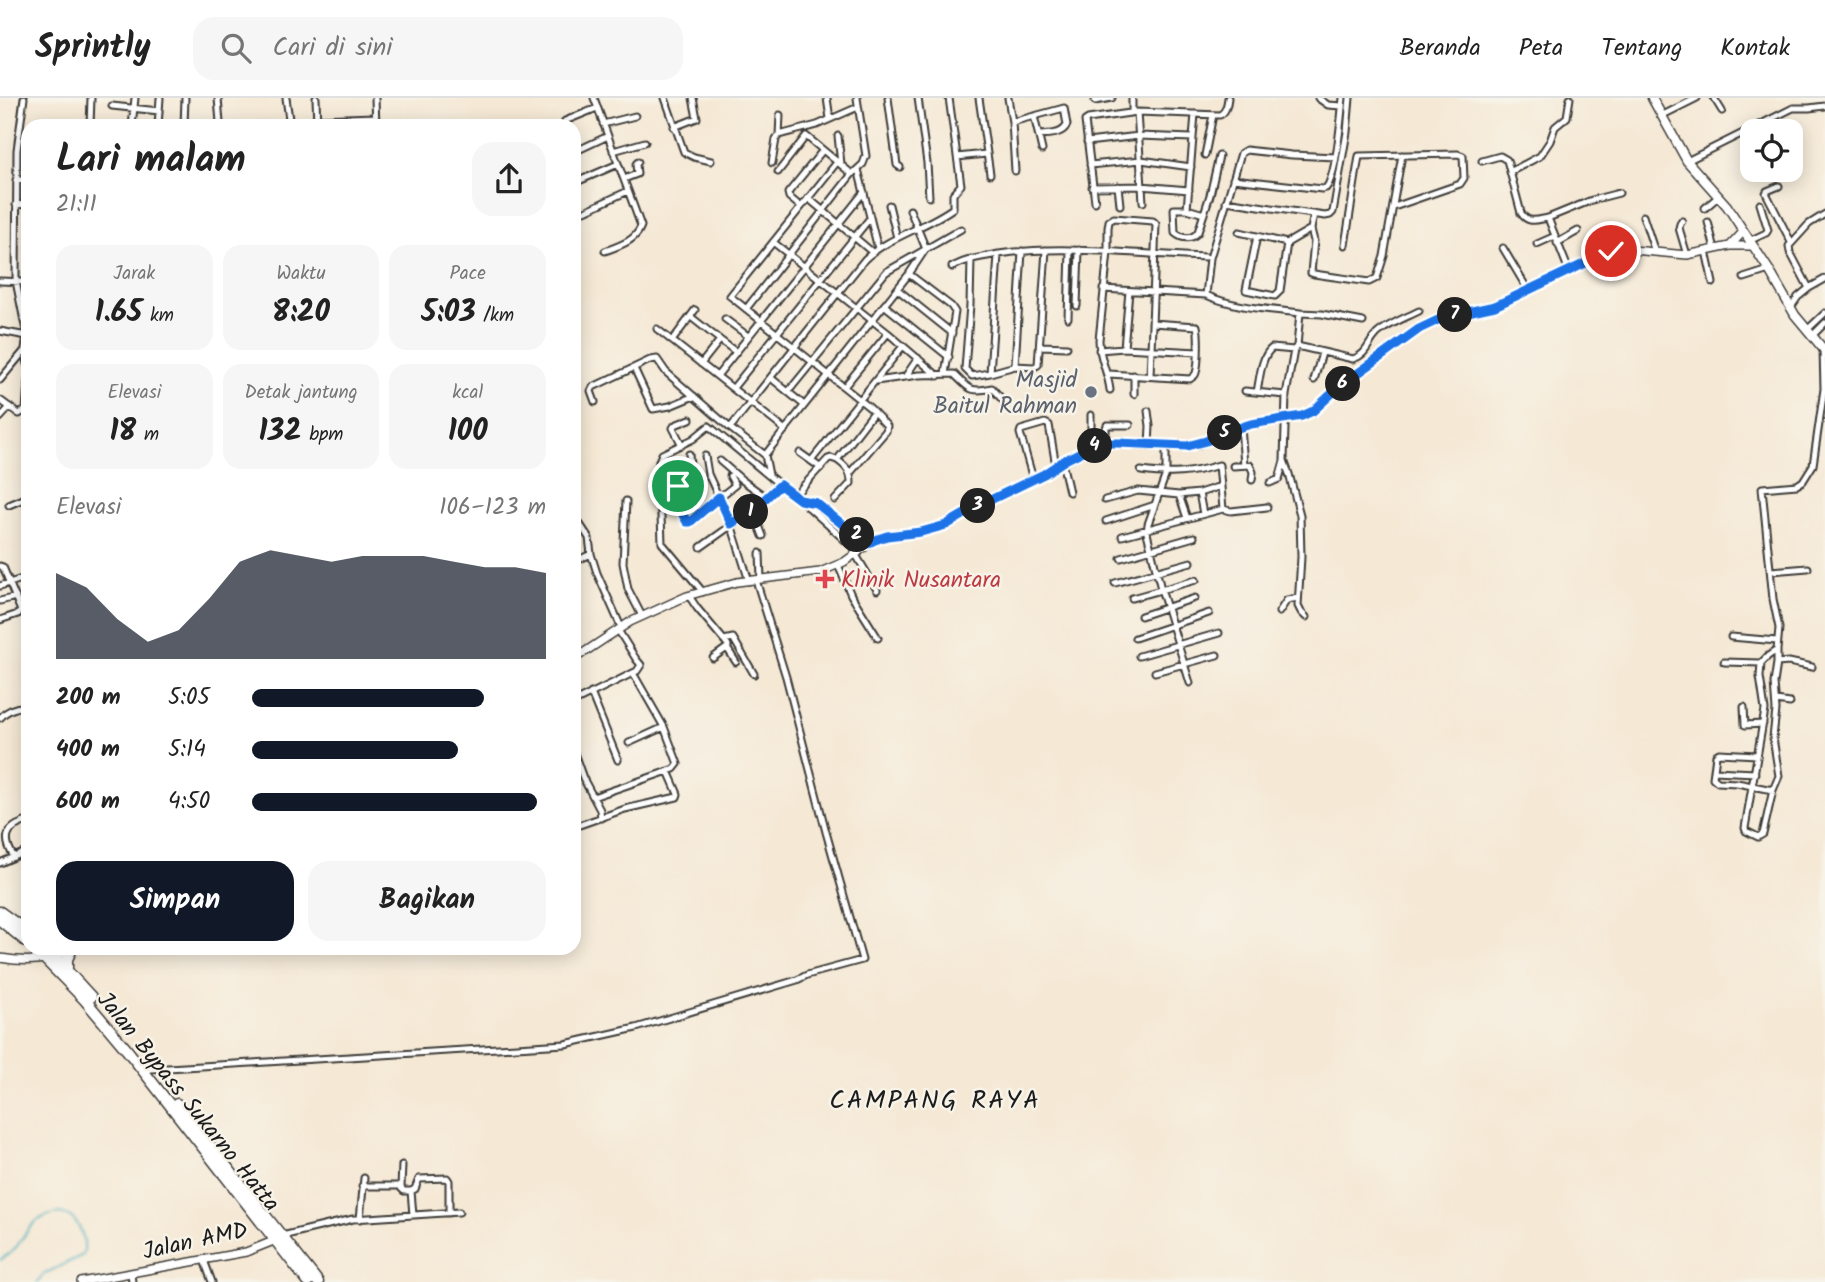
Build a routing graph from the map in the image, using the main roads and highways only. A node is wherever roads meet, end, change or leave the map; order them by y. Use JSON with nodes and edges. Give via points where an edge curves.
{"nodes":[{"id":1,"x":1652,"y":98,"type":"edge"},
{"id":2,"x":1824,"y":350,"type":"edge"},
{"id":3,"x":0,"y":912,"type":"edge"},
{"id":4,"x":0,"y":920,"type":"edge"},
{"id":5,"x":21,"y":930,"type":"edge"},
{"id":6,"x":21,"y":930,"type":"edge"},
{"id":7,"x":45,"y":955,"type":"edge"},
{"id":8,"x":49,"y":955,"type":"edge"},
{"id":9,"x":70,"y":955,"type":"edge"},
{"id":10,"x":51,"y":959,"type":"junction"},
{"id":11,"x":67,"y":970,"type":"junction"},
{"id":12,"x":235,"y":1183,"type":"junction"},
{"id":13,"x":279,"y":1238,"type":"junction"},
{"id":14,"x":308,"y":1282,"type":"edge"},
{"id":15,"x":318,"y":1282,"type":"edge"}],
"edges":[{"from":1,"to":2,"type":"main road","via":[[1687,161],[1719,196],[1790,308]]},
{"from":3,"to":5,"type":"highway"},
{"from":4,"to":6,"type":"highway"},
{"from":7,"to":10,"type":"highway","name":"Jalan Bypass Sukarno Hatta"},
{"from":8,"to":10,"type":"highway","name":"Jalan Bypass Sukarno Hatta"},
{"from":9,"to":11,"type":"highway"},
{"from":10,"to":11,"type":"highway","name":"Jalan Bypass Sukarno Hatta"},
{"from":10,"to":12,"type":"highway","name":"Jalan Bypass Sukarno Hatta"},
{"from":11,"to":12,"type":"highway","name":"Jalan Bypass Sukarno Hatta","via":[[151,1069]]},
{"from":12,"to":13,"type":"highway","name":"Jalan Bypass Sukarno Hatta"},
{"from":13,"to":14,"type":"highway","name":"Jalan Bypass Sukarno Hatta"},
{"from":13,"to":15,"type":"highway","name":"Jalan Bypass Sukarno Hatta"}]}
